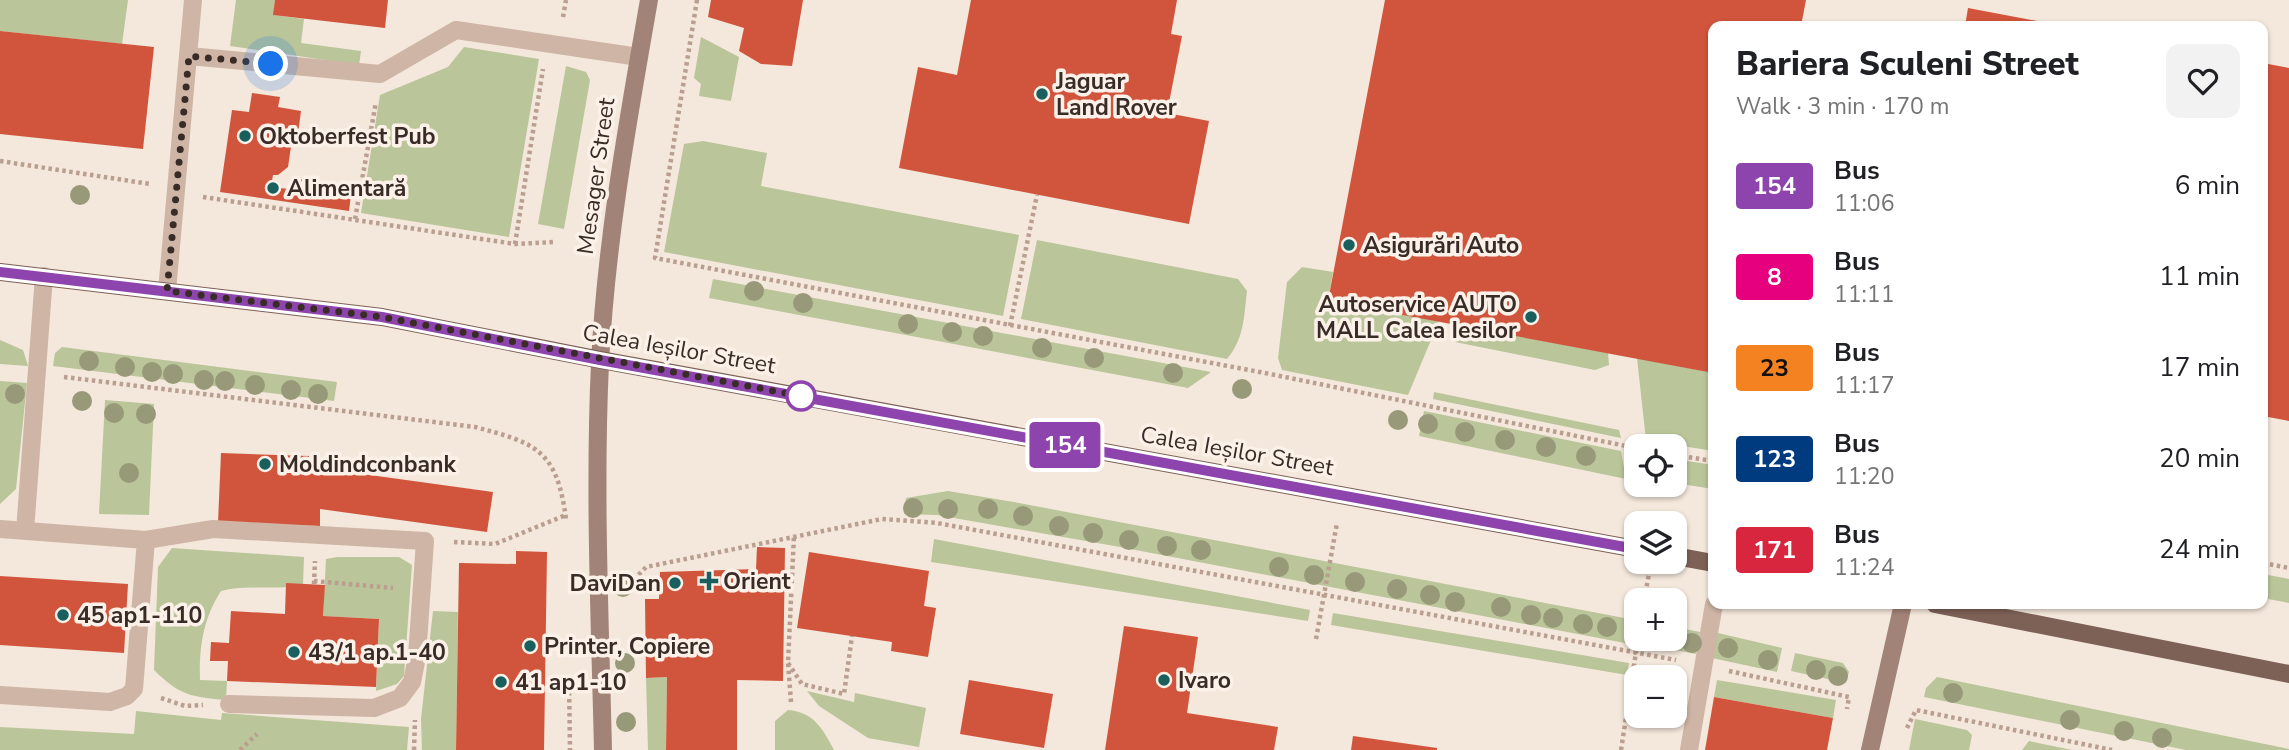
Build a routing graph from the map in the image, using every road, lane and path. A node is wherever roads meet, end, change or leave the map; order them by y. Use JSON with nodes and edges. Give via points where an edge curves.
{"nodes":[{"id":1,"x":193,"y":0,"type":"edge"},
{"id":2,"x":649,"y":0,"type":"edge"},
{"id":3,"x":697,"y":0,"type":"edge"},
{"id":4,"x":547,"y":43,"type":"junction"},
{"id":5,"x":189,"y":56,"type":"junction"},
{"id":6,"x":639,"y":57,"type":"junction"},
{"id":7,"x":380,"y":74,"type":"junction"},
{"id":8,"x":0,"y":161,"type":"edge"},
{"id":9,"x":175,"y":188,"type":"junction"},
{"id":10,"x":1037,"y":195,"type":"dead end"},
{"id":11,"x":355,"y":219,"type":"junction"},
{"id":12,"x":555,"y":242,"type":"dead end"},
{"id":13,"x":515,"y":244,"type":"junction"},
{"id":14,"x":0,"y":272,"type":"edge"},
{"id":15,"x":44,"y":276,"type":"junction"},
{"id":16,"x":167,"y":291,"type":"junction"},
{"id":17,"x":1010,"y":326,"type":"junction"},
{"id":18,"x":600,"y":360,"type":"junction"},
{"id":19,"x":36,"y":373,"type":"junction"},
{"id":20,"x":1624,"y":446,"type":"edge"},
{"id":21,"x":1687,"y":457,"type":"edge"},
{"id":22,"x":1708,"y":460,"type":"edge"},
{"id":23,"x":1343,"y":495,"type":"junction"},
{"id":24,"x":566,"y":515,"type":"junction"},
{"id":25,"x":0,"y":529,"type":"edge"},
{"id":26,"x":567,"y":529,"type":"dead end"},
{"id":27,"x":25,"y":531,"type":"junction"},
{"id":28,"x":794,"y":535,"type":"junction"},
{"id":29,"x":146,"y":540,"type":"junction"},
{"id":30,"x":425,"y":541,"type":"junction"},
{"id":31,"x":1624,"y":547,"type":"edge"},
{"id":32,"x":1687,"y":558,"type":"edge"},
{"id":33,"x":1708,"y":562,"type":"edge"},
{"id":34,"x":2268,"y":565,"type":"edge"},
{"id":35,"x":2289,"y":568,"type":"edge"},
{"id":36,"x":314,"y":581,"type":"dead end"},
{"id":37,"x":422,"y":590,"type":"junction"},
{"id":38,"x":628,"y":595,"type":"dead end"},
{"id":39,"x":1324,"y":595,"type":"junction"},
{"id":40,"x":1713,"y":609,"type":"edge"},
{"id":41,"x":1902,"y":609,"type":"edge"},
{"id":42,"x":1960,"y":609,"type":"edge"},
{"id":43,"x":852,"y":636,"type":"dead end"},
{"id":44,"x":1315,"y":639,"type":"dead end"},
{"id":45,"x":1635,"y":652,"type":"junction"},
{"id":46,"x":788,"y":663,"type":"junction"},
{"id":47,"x":1703,"y":666,"type":"junction"},
{"id":48,"x":569,"y":667,"type":"dead end"},
{"id":49,"x":2289,"y":674,"type":"edge"},
{"id":50,"x":134,"y":690,"type":"junction"},
{"id":51,"x":0,"y":695,"type":"edge"},
{"id":52,"x":1849,"y":697,"type":"dead end"},
{"id":53,"x":792,"y":702,"type":"dead end"},
{"id":54,"x":229,"y":704,"type":"joint"},
{"id":55,"x":1904,"y":739,"type":"dead end"},
{"id":56,"x":570,"y":750,"type":"edge"},
{"id":57,"x":603,"y":750,"type":"edge"},
{"id":58,"x":1620,"y":750,"type":"edge"},
{"id":59,"x":1689,"y":750,"type":"edge"},
{"id":60,"x":1870,"y":750,"type":"edge"},
{"id":61,"x":2112,"y":750,"type":"edge"}],
"edges":[{"from":1,"to":5,"type":"lane"},
{"from":2,"to":6,"type":"main road","name":"Mesager Street"},
{"from":3,"to":17,"type":"path","via":[[655,258]]},
{"from":4,"to":6,"type":"lane"},
{"from":4,"to":7,"type":"lane","via":[[456,30]]},
{"from":4,"to":13,"type":"path"},
{"from":5,"to":7,"type":"lane"},
{"from":5,"to":9,"type":"lane"},
{"from":6,"to":18,"type":"main road","name":"Mesager Street","via":[[610,250]]},
{"from":7,"to":11,"type":"path"},
{"from":8,"to":9,"type":"path"},
{"from":9,"to":11,"type":"path","via":[[192,195]]},
{"from":9,"to":16,"type":"lane"},
{"from":10,"to":17,"type":"path"},
{"from":11,"to":13,"type":"path"},
{"from":12,"to":13,"type":"path"},
{"from":14,"to":15,"type":"main road","name":"Calea Ieșilor Street"},
{"from":15,"to":16,"type":"main road","name":"Calea Ieșilor Street"},
{"from":15,"to":19,"type":"lane"},
{"from":16,"to":18,"type":"main road","name":"Calea Ieșilor Street","via":[[382,317]]},
{"from":17,"to":20,"type":"path"},
{"from":18,"to":23,"type":"main road","name":"Calea Ieșilor Street"},
{"from":18,"to":57,"type":"main road","name":"Mesager Street","via":[[596,492]]},
{"from":19,"to":24,"type":"path","via":[[475,427],[517,438],[537,447],[553,470]]},
{"from":19,"to":27,"type":"lane"},
{"from":21,"to":22,"type":"path"},
{"from":23,"to":31,"type":"main road","name":"Calea Ieșilor Street"},
{"from":23,"to":39,"type":"path"},
{"from":24,"to":26,"type":"path"},
{"from":24,"to":30,"type":"path","via":[[495,544]]},
{"from":25,"to":27,"type":"lane"},
{"from":27,"to":29,"type":"lane"},
{"from":28,"to":38,"type":"path","via":[[646,567],[629,582]]},
{"from":28,"to":39,"type":"path","via":[[882,519],[937,523]]},
{"from":28,"to":46,"type":"path"},
{"from":29,"to":30,"type":"lane","via":[[213,529]]},
{"from":29,"to":50,"type":"lane"},
{"from":30,"to":37,"type":"lane"},
{"from":32,"to":33,"type":"main road"},
{"from":34,"to":35,"type":"path"},
{"from":36,"to":37,"type":"path"},
{"from":37,"to":54,"type":"lane","via":[[412,682],[392,703],[374,708]]},
{"from":39,"to":44,"type":"path"},
{"from":39,"to":45,"type":"path"},
{"from":40,"to":47,"type":"lane"},
{"from":41,"to":60,"type":"main road"},
{"from":42,"to":49,"type":"main road"},
{"from":43,"to":46,"type":"path","via":[[845,694],[802,684]]},
{"from":45,"to":47,"type":"path"},
{"from":45,"to":58,"type":"path"},
{"from":46,"to":53,"type":"path"},
{"from":47,"to":52,"type":"path"},
{"from":47,"to":59,"type":"lane"},
{"from":48,"to":56,"type":"path"},
{"from":50,"to":51,"type":"lane","via":[[110,702]]},
{"from":50,"to":54,"type":"path","via":[[185,706]]},
{"from":55,"to":61,"type":"path","via":[[1916,710]]}]}
